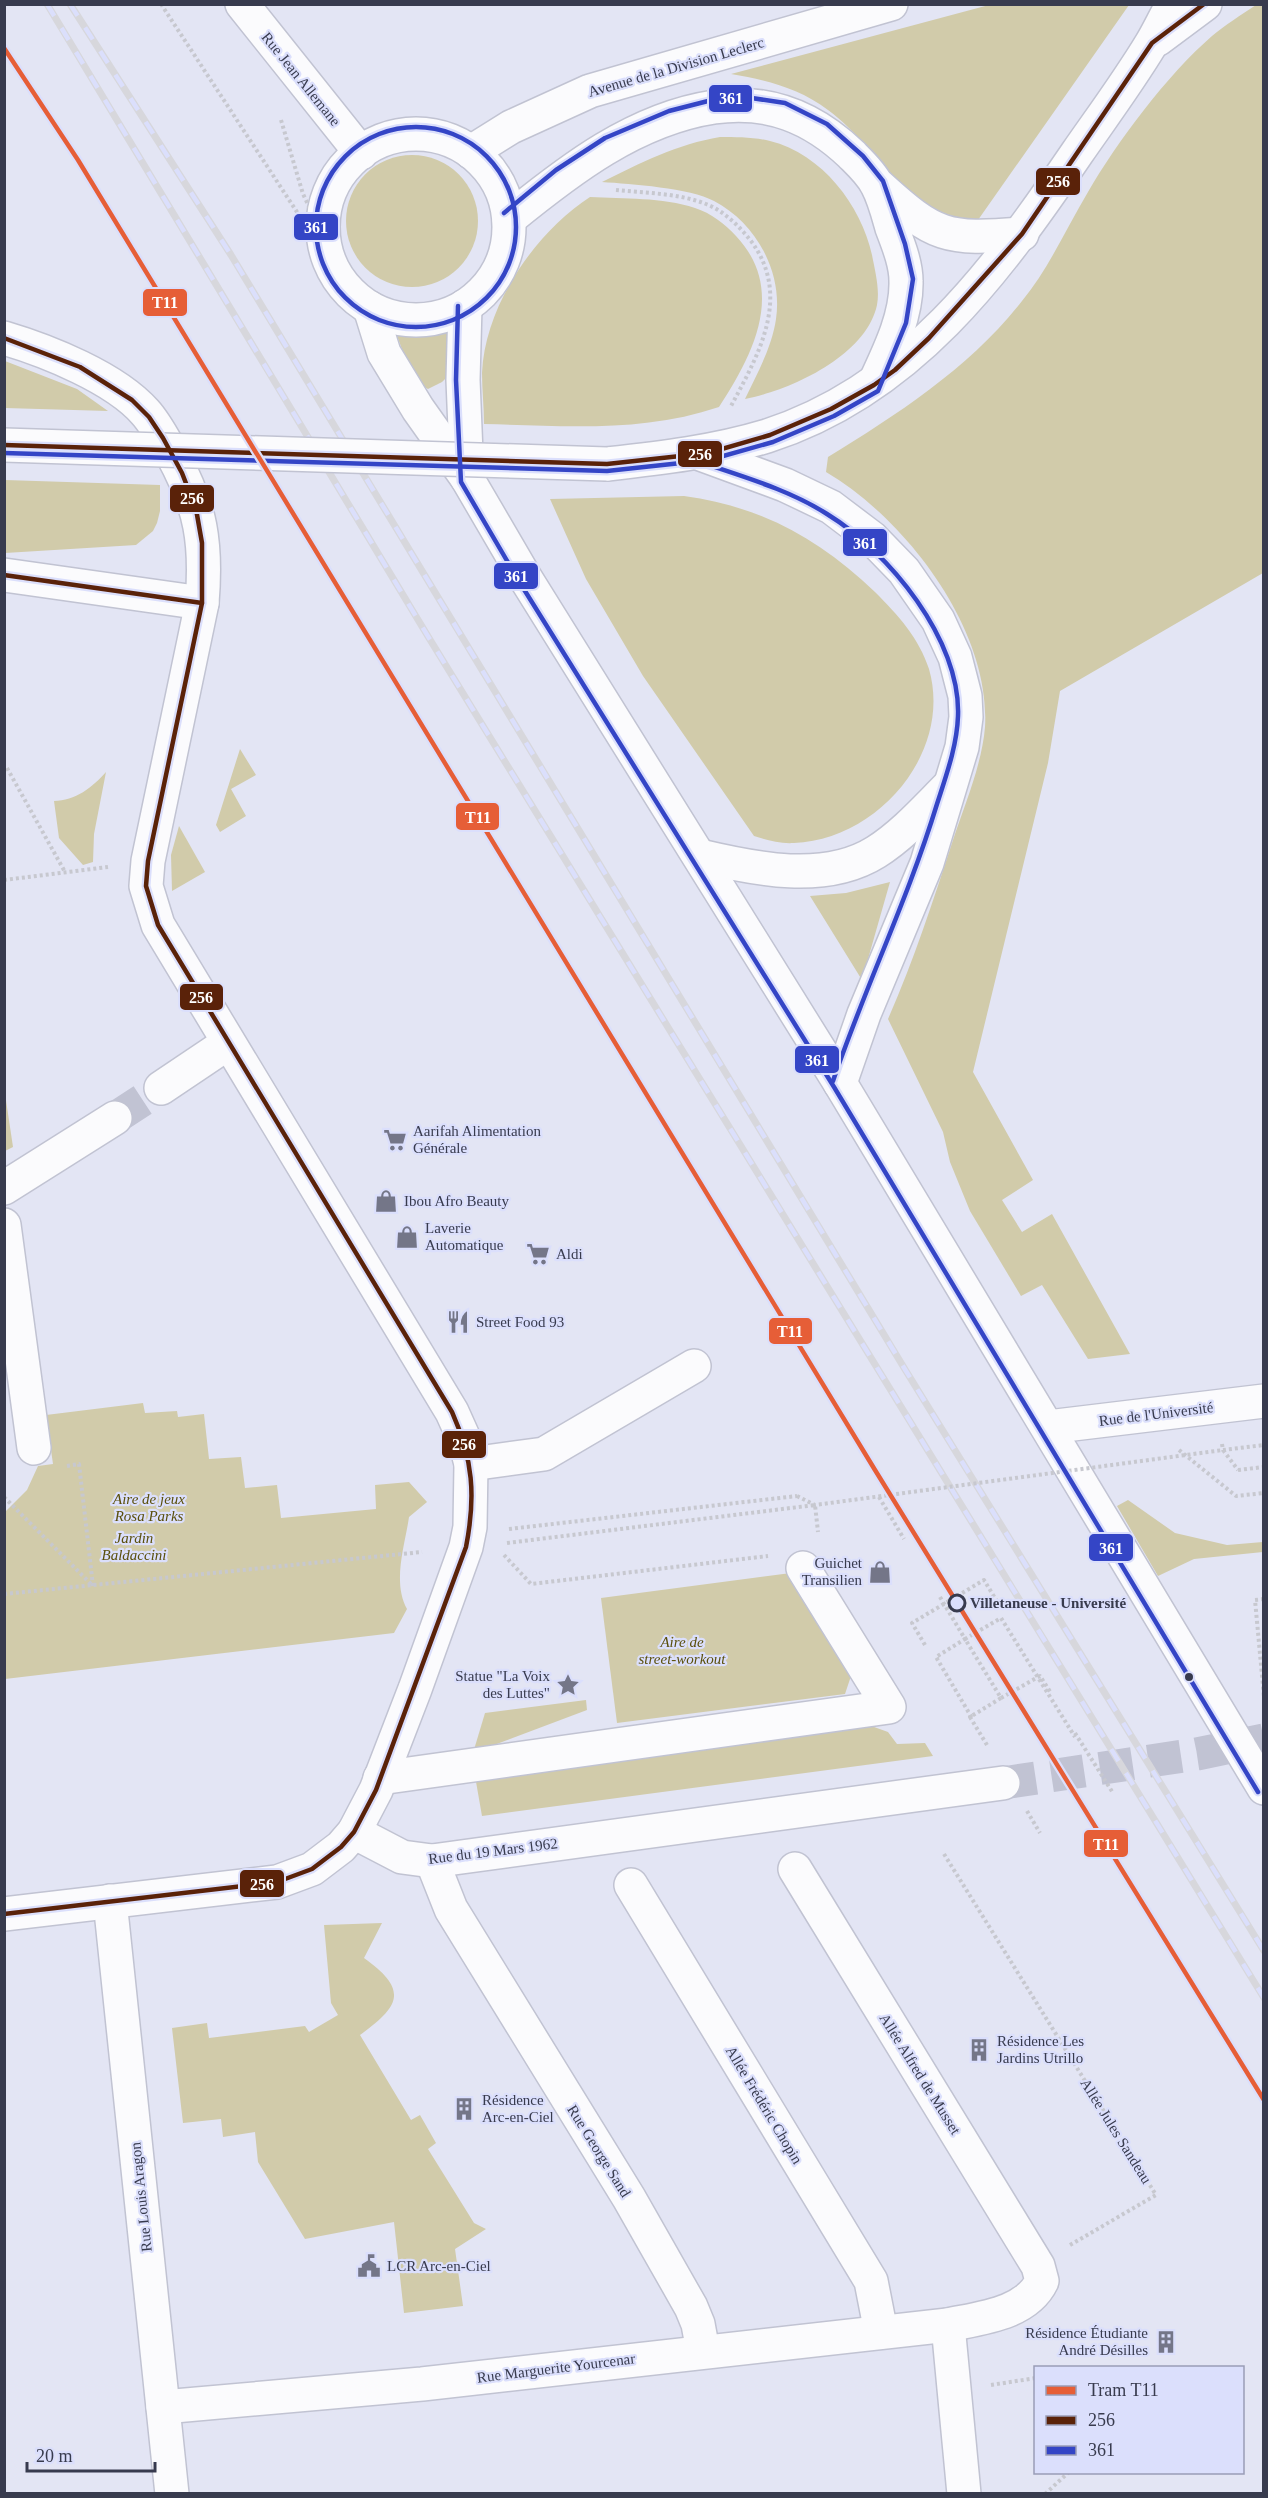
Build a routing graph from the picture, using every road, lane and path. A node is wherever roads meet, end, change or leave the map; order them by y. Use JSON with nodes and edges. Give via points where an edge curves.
{"nodes":[{"id":1,"x":160,"y":4,"type":"edge"},
{"id":2,"x":242,"y":4,"type":"edge"},
{"id":3,"x":891,"y":4,"type":"edge"},
{"id":4,"x":1173,"y":4,"type":"edge"},
{"id":5,"x":1205,"y":4,"type":"edge"},
{"id":6,"x":1152,"y":43,"type":"junction"},
{"id":7,"x":277,"y":113,"type":"dead end"},
{"id":8,"x":471,"y":152,"type":"junction"},
{"id":9,"x":361,"y":153,"type":"junction"},
{"id":10,"x":561,"y":176,"type":"junction"},
{"id":11,"x":877,"y":185,"type":"junction"},
{"id":12,"x":509,"y":219,"type":"junction"},
{"id":13,"x":1022,"y":234,"type":"junction"},
{"id":14,"x":328,"y":252,"type":"junction"},
{"id":15,"x":465,"y":306,"type":"junction"},
{"id":16,"x":370,"y":308,"type":"junction"},
{"id":17,"x":4,"y":338,"type":"edge"},
{"id":18,"x":874,"y":385,"type":"junction"},
{"id":19,"x":4,"y":445,"type":"edge"},
{"id":20,"x":703,"y":453,"type":"junction"},
{"id":21,"x":467,"y":478,"type":"junction"},
{"id":22,"x":4,"y":575,"type":"edge"},
{"id":23,"x":202,"y":603,"type":"junction"},
{"id":24,"x":7,"y":768,"type":"dead end"},
{"id":25,"x":948,"y":787,"type":"junction"},
{"id":26,"x":700,"y":856,"type":"junction"},
{"id":27,"x":148,"y":861,"type":"junction"},
{"id":28,"x":65,"y":872,"type":"junction"},
{"id":29,"x":4,"y":880,"type":"edge"},
{"id":30,"x":228,"y":1043,"type":"junction"},
{"id":31,"x":840,"y":1083,"type":"junction"},
{"id":32,"x":161,"y":1088,"type":"tunnel mouth"},
{"id":33,"x":115,"y":1118,"type":"tunnel mouth"},
{"id":34,"x":4,"y":1188,"type":"edge"},
{"id":35,"x":4,"y":1225,"type":"edge"},
{"id":36,"x":694,"y":1366,"type":"dead end"},
{"id":37,"x":1263,"y":1401,"type":"edge"},
{"id":38,"x":1048,"y":1427,"type":"junction"},
{"id":39,"x":1263,"y":1445,"type":"edge"},
{"id":40,"x":1175,"y":1447,"type":"dead end"},
{"id":41,"x":34,"y":1448,"type":"joint"},
{"id":42,"x":1235,"y":1449,"type":"dead end"},
{"id":43,"x":471,"y":1464,"type":"junction"},
{"id":44,"x":1263,"y":1467,"type":"edge"},
{"id":45,"x":1263,"y":1493,"type":"edge"},
{"id":46,"x":4,"y":1497,"type":"edge"},
{"id":47,"x":879,"y":1497,"type":"junction"},
{"id":48,"x":815,"y":1505,"type":"junction"},
{"id":49,"x":536,"y":1526,"type":"dead end"},
{"id":50,"x":818,"y":1533,"type":"dead end"},
{"id":51,"x":538,"y":1539,"type":"dead end"},
{"id":52,"x":904,"y":1539,"type":"dead end"},
{"id":53,"x":465,"y":1547,"type":"junction"},
{"id":54,"x":501,"y":1552,"type":"dead end"},
{"id":55,"x":790,"y":1561,"type":"joint"},
{"id":56,"x":93,"y":1586,"type":"junction"},
{"id":57,"x":4,"y":1594,"type":"edge"},
{"id":58,"x":940,"y":1597,"type":"dead end"},
{"id":59,"x":1263,"y":1599,"type":"edge"},
{"id":60,"x":998,"y":1603,"type":"dead end"},
{"id":61,"x":944,"y":1604,"type":"junction"},
{"id":62,"x":965,"y":1639,"type":"junction"},
{"id":63,"x":925,"y":1645,"type":"dead end"},
{"id":64,"x":1263,"y":1697,"type":"edge"},
{"id":65,"x":1001,"y":1698,"type":"junction"},
{"id":66,"x":980,"y":1733,"type":"dead end"},
{"id":67,"x":1075,"y":1737,"type":"dead end"},
{"id":68,"x":990,"y":1748,"type":"dead end"},
{"id":69,"x":380,"y":1778,"type":"junction"},
{"id":70,"x":1003,"y":1783,"type":"tunnel mouth"},
{"id":71,"x":1263,"y":1788,"type":"edge"},
{"id":72,"x":1113,"y":1794,"type":"dead end"},
{"id":73,"x":354,"y":1832,"type":"junction"},
{"id":74,"x":944,"y":1854,"type":"dead end"},
{"id":75,"x":432,"y":1861,"type":"junction"},
{"id":76,"x":795,"y":1869,"type":"dead end"},
{"id":77,"x":631,"y":1885,"type":"dead end"},
{"id":78,"x":110,"y":1901,"type":"junction"},
{"id":79,"x":4,"y":1914,"type":"edge"},
{"id":80,"x":1037,"y":2267,"type":"junction"},
{"id":81,"x":948,"y":2325,"type":"junction"},
{"id":82,"x":881,"y":2332,"type":"junction"},
{"id":83,"x":703,"y":2351,"type":"junction"},
{"id":84,"x":163,"y":2407,"type":"junction"},
{"id":85,"x":1067,"y":2474,"type":"edge"},
{"id":86,"x":172,"y":2493,"type":"edge"},
{"id":87,"x":964,"y":2493,"type":"edge"},
{"id":88,"x":1045,"y":2493,"type":"edge"}],
"edges":[{"from":1,"to":14,"type":"path"},
{"from":2,"to":9,"type":"street","name":"Rue Jean Allemane"},
{"from":3,"to":8,"type":"street","name":"Avenue de la Division Leclerc","via":[[590,91],[511,127]]},
{"from":4,"to":6,"type":"street"},
{"from":5,"to":6,"type":"street"},
{"from":6,"to":13,"type":"street"},
{"from":7,"to":14,"type":"path","via":[[303,194]]},
{"from":8,"to":9,"type":"street","via":[[448,140],[423,134],[390,138]]},
{"from":8,"to":12,"type":"street","via":[[497,181]]},
{"from":9,"to":14,"type":"street","via":[[334,183],[324,215]]},
{"from":10,"to":11,"type":"street","via":[[609,144],[672,118],[713,107],[746,104],[783,110],[824,130]]},
{"from":10,"to":12,"type":"street"},
{"from":10,"to":20,"type":"path","via":[[579,195],[613,189],[706,204],[734,223],[763,262],[771,303],[766,335]]},
{"from":11,"to":13,"type":"street","via":[[914,218],[941,232],[961,237]]},
{"from":11,"to":18,"type":"street","via":[[906,280],[899,321]]},
{"from":12,"to":15,"type":"street","via":[[500,268],[485,290]]},
{"from":13,"to":18,"type":"street","via":[[929,338]]},
{"from":14,"to":16,"type":"street","via":[[347,289]]},
{"from":15,"to":16,"type":"street","via":[[442,316],[418,320],[393,317]]},
{"from":15,"to":21,"type":"street"},
{"from":16,"to":21,"type":"street","via":[[384,352]]},
{"from":17,"to":23,"type":"street","via":[[88,373],[146,412],[174,457],[198,510],[205,562]]},
{"from":18,"to":20,"type":"street","via":[[770,435]]},
{"from":19,"to":20,"type":"street","bridge":true,"via":[[607,464]]},
{"from":20,"to":25,"type":"street","via":[[831,507],[872,538],[904,570],[938,620],[955,657],[965,696],[965,733]]},
{"from":21,"to":26,"type":"street","via":[[525,579]]},
{"from":22,"to":23,"type":"street"},
{"from":23,"to":27,"type":"street"},
{"from":24,"to":28,"type":"path"},
{"from":25,"to":26,"type":"street","via":[[878,851],[856,863],[818,869],[764,869]]},
{"from":25,"to":31,"type":"street","via":[[927,863]]},
{"from":26,"to":31,"type":"street"},
{"from":27,"to":28,"type":"path"},
{"from":27,"to":30,"type":"street","via":[[146,886],[158,925]]},
{"from":28,"to":29,"type":"path"},
{"from":30,"to":32,"type":"street"},
{"from":30,"to":43,"type":"street","via":[[452,1412]]},
{"from":31,"to":38,"type":"street"},
{"from":33,"to":34,"type":"street"},
{"from":35,"to":41,"type":"street"},
{"from":36,"to":43,"type":"street","via":[[544,1454]]},
{"from":37,"to":38,"type":"street","name":"Rue de l'Université"},
{"from":38,"to":71,"type":"street"},
{"from":39,"to":42,"type":"path"},
{"from":40,"to":45,"type":"path","via":[[1236,1496]]},
{"from":41,"to":56,"type":"path","via":[[36,1469],[79,1464]]},
{"from":43,"to":53,"type":"street","via":[[471,1511]]},
{"from":44,"to":47,"type":"path","bridge":true,"via":[[1238,1470],[1223,1450]]},
{"from":46,"to":56,"type":"path"},
{"from":47,"to":48,"type":"path","bridge":true},
{"from":47,"to":52,"type":"path"},
{"from":48,"to":49,"type":"path","bridge":true,"via":[[797,1496]]},
{"from":48,"to":50,"type":"path"},
{"from":48,"to":51,"type":"path"},
{"from":53,"to":56,"type":"path"},
{"from":53,"to":69,"type":"street"},
{"from":54,"to":55,"type":"path","via":[[531,1584]]},
{"from":55,"to":69,"type":"street","via":[[889,1707]]},
{"from":56,"to":57,"type":"path"},
{"from":58,"to":61,"type":"path"},
{"from":59,"to":64,"type":"path","via":[[1255,1600]]},
{"from":60,"to":61,"type":"path","via":[[984,1580]]},
{"from":61,"to":62,"type":"path"},
{"from":61,"to":63,"type":"path","via":[[912,1623]]},
{"from":62,"to":65,"type":"path"},
{"from":62,"to":67,"type":"path","via":[[1001,1618]]},
{"from":62,"to":68,"type":"path","via":[[936,1657]]},
{"from":65,"to":66,"type":"path","via":[[970,1717]]},
{"from":65,"to":72,"type":"path","via":[[1040,1676]]},
{"from":69,"to":73,"type":"street"},
{"from":70,"to":75,"type":"street","name":"Rue du 19 Mars 1962"},
{"from":73,"to":75,"type":"street","name":"Rue du 19 Mars 1962","via":[[402,1857]]},
{"from":73,"to":78,"type":"street","via":[[312,1869],[277,1882]]},
{"from":74,"to":80,"type":"path","name":"Allée Jules Sandeau","via":[[1156,2195]]},
{"from":75,"to":83,"type":"street","name":"Rue George Sand","via":[[451,1909],[680,2288],[698,2324]]},
{"from":76,"to":80,"type":"street","name":"Allée Alfred de Musset"},
{"from":77,"to":82,"type":"street","name":"Allée Frédéric Chopin","via":[[871,2281]]},
{"from":78,"to":79,"type":"street"},
{"from":78,"to":84,"type":"street","name":"Rue Louis Aragon"},
{"from":80,"to":81,"type":"street","name":"Rue Marguerite Yourcenar","via":[[1036,2294],[1018,2306]]},
{"from":81,"to":82,"type":"street","name":"Rue Marguerite Yourcenar"},
{"from":81,"to":87,"type":"street"},
{"from":82,"to":83,"type":"street","name":"Rue Marguerite Yourcenar"},
{"from":83,"to":84,"type":"street","name":"Rue Marguerite Yourcenar","via":[[422,2384]]},
{"from":84,"to":86,"type":"street","name":"Rue Louis Aragon"},
{"from":85,"to":88,"type":"path"}]}
